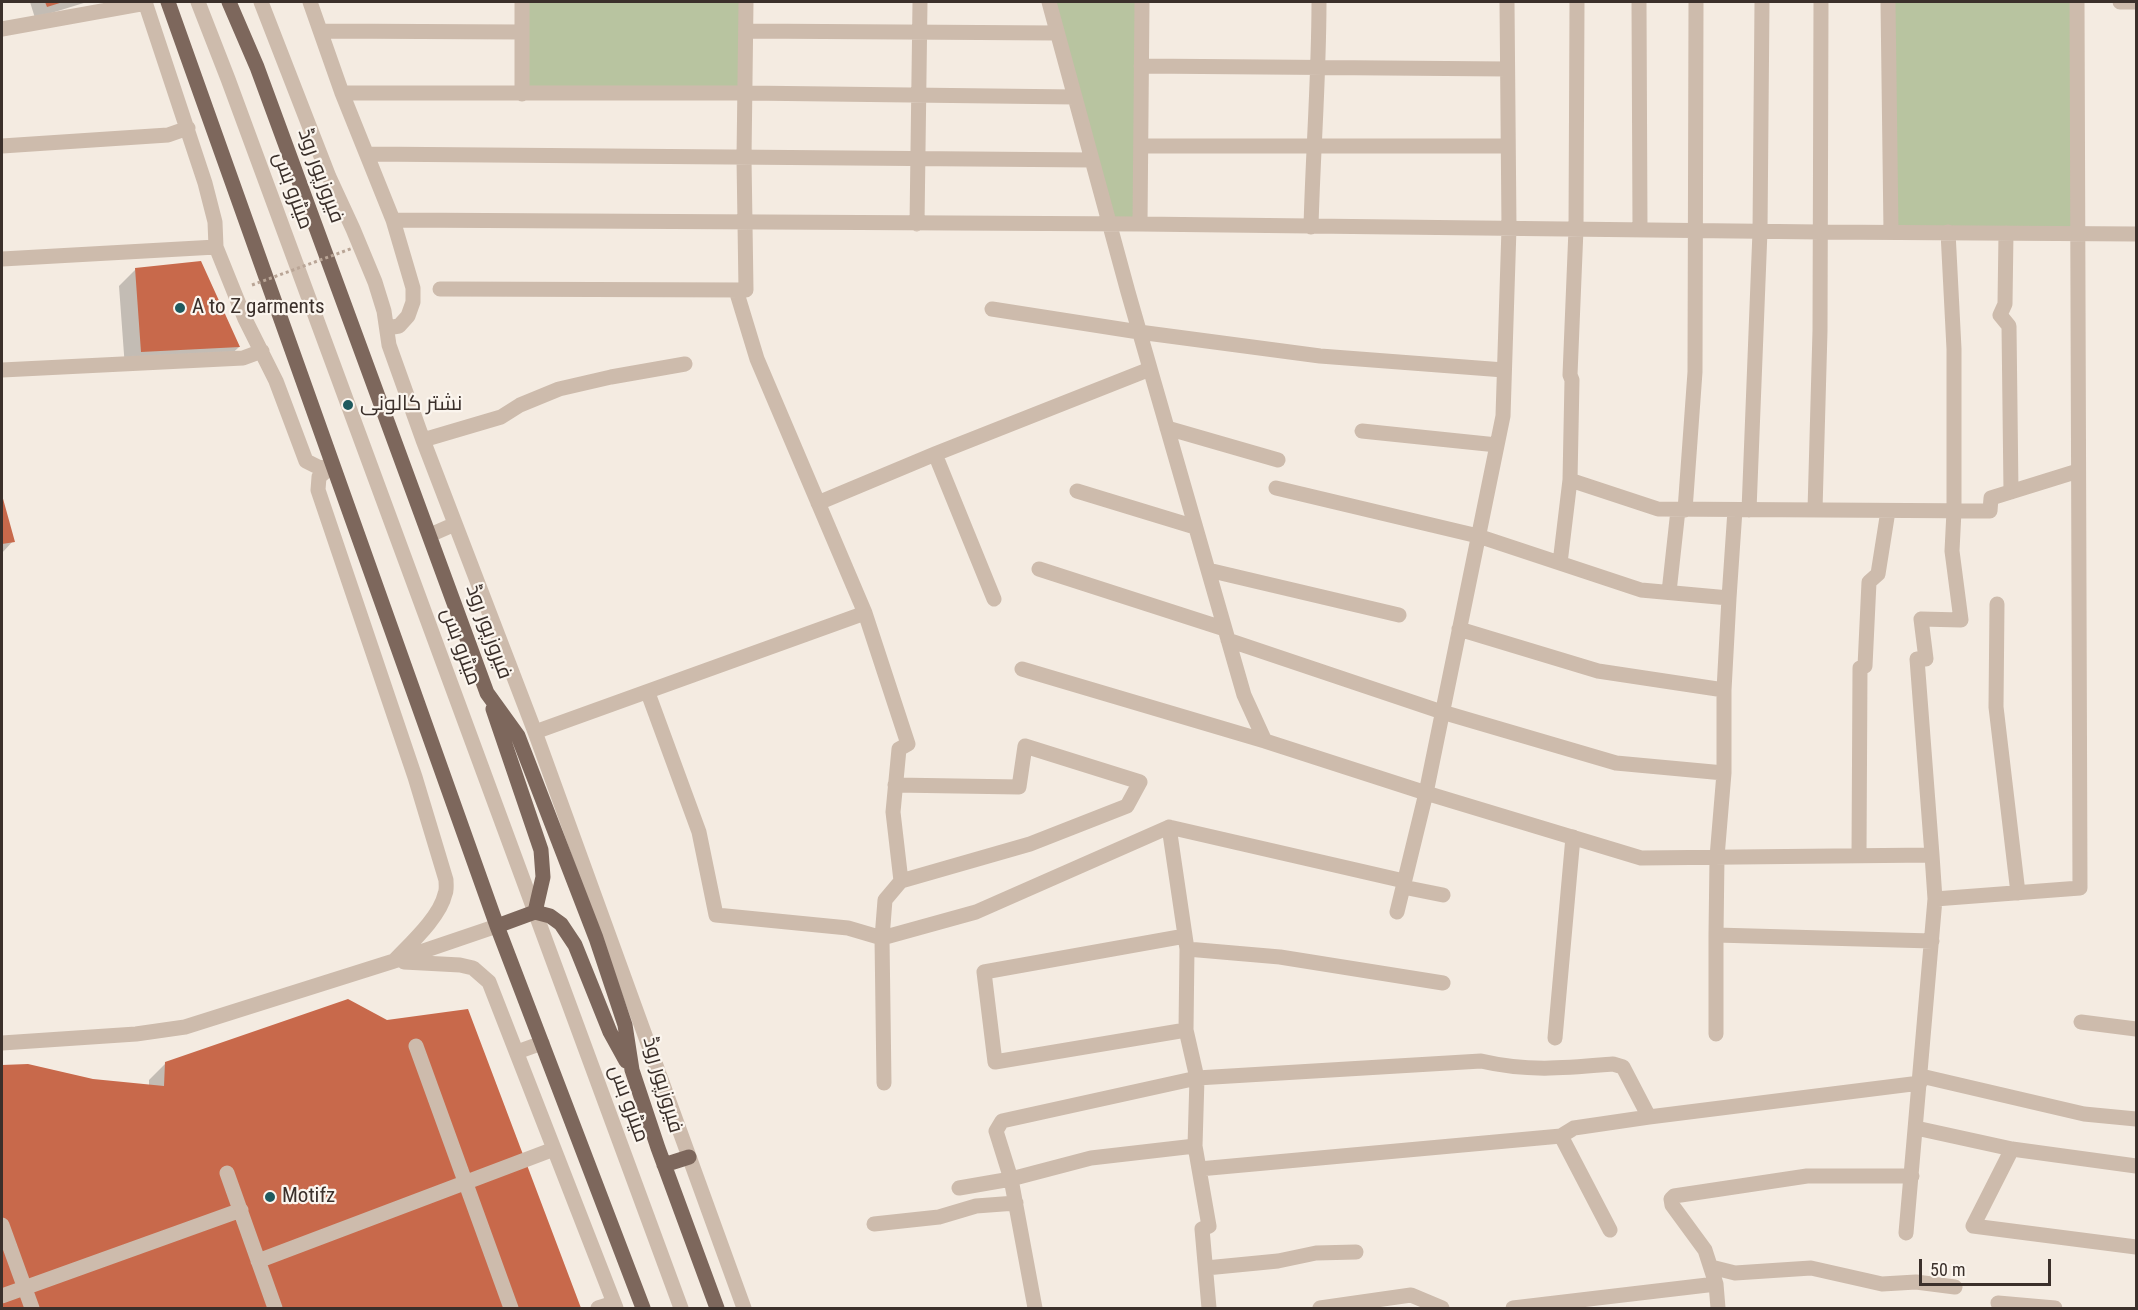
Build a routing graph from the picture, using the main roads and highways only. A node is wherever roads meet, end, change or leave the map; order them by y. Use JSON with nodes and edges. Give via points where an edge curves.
{"nodes":[{"id":1,"x":168,"y":2,"type":"edge"},
{"id":2,"x":229,"y":2,"type":"edge"},
{"id":3,"x":487,"y":693,"type":"junction"},
{"id":4,"x":535,"y":912,"type":"junction"},
{"id":5,"x":496,"y":926,"type":"junction"},
{"id":6,"x":632,"y":1070,"type":"junction"},
{"id":7,"x":689,"y":1157,"type":"road end"},
{"id":8,"x":664,"y":1165,"type":"junction"},
{"id":9,"x":643,"y":1308,"type":"edge"},
{"id":10,"x":717,"y":1308,"type":"edge"}],
"edges":[{"from":1,"to":5,"type":"main road"},
{"from":2,"to":3,"type":"main road","name":"فیروزپور روڈ","via":[[257,67]]},
{"from":3,"to":4,"type":"main road","via":[[541,850],[543,877]]},
{"from":3,"to":6,"type":"main road","name":"فیروزپور روڈ","via":[[518,736],[596,938],[624,1025]]},
{"from":4,"to":5,"type":"main road"},
{"from":4,"to":6,"type":"main road","via":[[550,916],[568,932],[610,1032]]},
{"from":5,"to":9,"type":"main road"},
{"from":6,"to":8,"type":"main road","name":"فیروزپور روڈ"},
{"from":7,"to":8,"type":"main road"},
{"from":8,"to":10,"type":"main road","name":"فیروزپور روڈ"}]}
